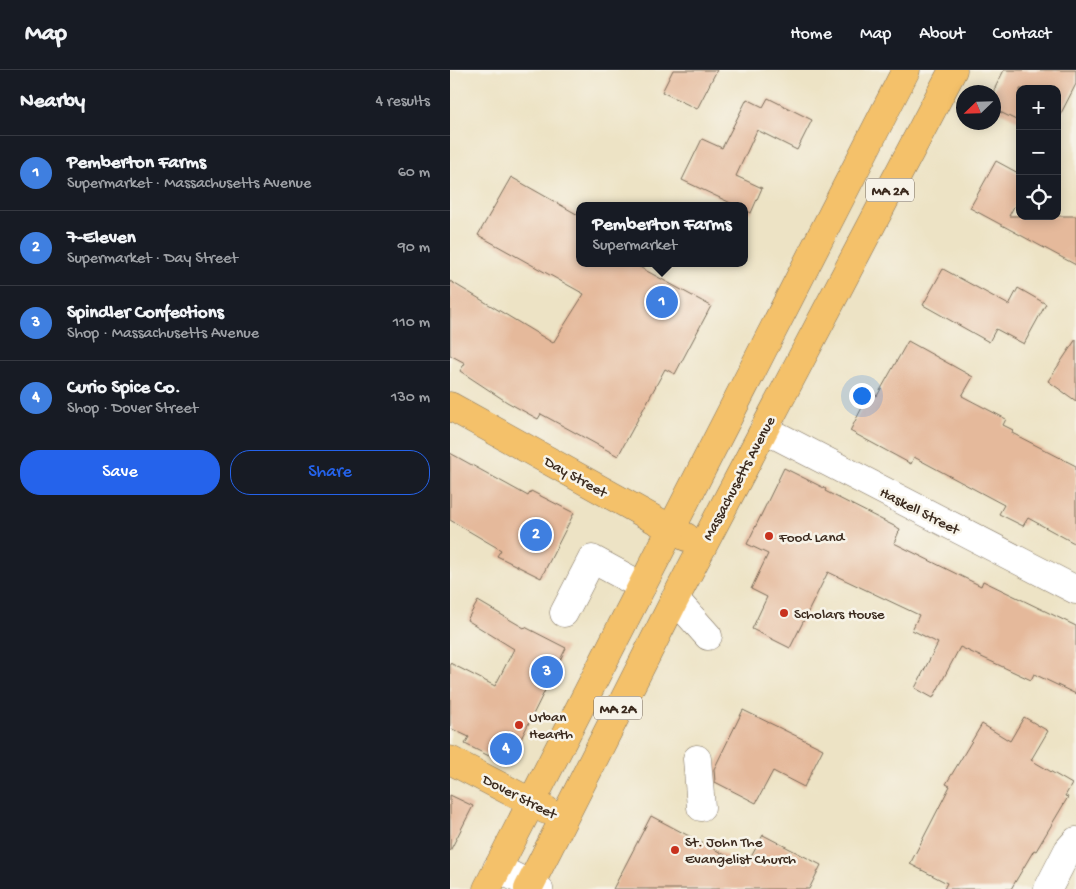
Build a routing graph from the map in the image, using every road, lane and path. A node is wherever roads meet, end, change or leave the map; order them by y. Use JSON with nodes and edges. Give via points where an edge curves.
{"nodes":[{"id":1,"x":906,"y":70,"type":"edge"},
{"id":2,"x":953,"y":70,"type":"edge"},
{"id":3,"x":793,"y":292,"type":"junction"},
{"id":4,"x":827,"y":310,"type":"junction"},
{"id":5,"x":450,"y":406,"type":"edge"},
{"id":6,"x":764,"y":429,"type":"junction"},
{"id":7,"x":671,"y":529,"type":"junction"},
{"id":8,"x":703,"y":546,"type":"junction"},
{"id":9,"x":642,"y":586,"type":"junction"},
{"id":10,"x":1076,"y":590,"type":"edge"},
{"id":11,"x":675,"y":599,"type":"junction"},
{"id":12,"x":564,"y":613,"type":"dead end"},
{"id":13,"x":708,"y":636,"type":"dead end"},
{"id":14,"x":697,"y":759,"type":"dead end"},
{"id":15,"x":450,"y":760,"type":"edge"},
{"id":16,"x":531,"y":802,"type":"junction"},
{"id":17,"x":701,"y":807,"type":"dead end"},
{"id":18,"x":563,"y":818,"type":"junction"},
{"id":19,"x":1076,"y":840,"type":"edge"},
{"id":20,"x":492,"y":879,"type":"edge"},
{"id":21,"x":532,"y":887,"type":"edge"},
{"id":22,"x":1048,"y":889,"type":"edge"}],
"edges":[{"from":1,"to":3,"type":"main road","number":"MA 2A"},
{"from":2,"to":4,"type":"main road","name":"Massachusetts Avenue","number":"MA 2A"},
{"from":3,"to":4,"type":"main road"},
{"from":3,"to":7,"type":"main road","number":"MA 2A"},
{"from":4,"to":6,"type":"main road","name":"Massachusetts Avenue","number":"MA 2A"},
{"from":5,"to":7,"type":"main road","name":"Day Street"},
{"from":6,"to":8,"type":"main road","name":"Massachusetts Avenue","number":"MA 2A"},
{"from":6,"to":10,"type":"street","name":"Haskell Street"},
{"from":7,"to":8,"type":"main road","name":"Day Street"},
{"from":7,"to":9,"type":"main road","number":"MA 2A"},
{"from":8,"to":11,"type":"main road","name":"Massachusetts Avenue","number":"MA 2A"},
{"from":9,"to":12,"type":"street","via":[[592,559]]},
{"from":9,"to":16,"type":"main road","number":"MA 2A"},
{"from":11,"to":13,"type":"street"},
{"from":11,"to":18,"type":"main road","name":"Massachusetts Avenue","number":"MA 2A"},
{"from":14,"to":17,"type":"street"},
{"from":15,"to":16,"type":"main road","name":"Dover Street"},
{"from":16,"to":18,"type":"main road","name":"Dover Street"},
{"from":16,"to":20,"type":"main road","number":"MA 2A"},
{"from":18,"to":21,"type":"main road","name":"Massachusetts Avenue","number":"MA 2A"},
{"from":19,"to":22,"type":"street"},
{"from":20,"to":21,"type":"street"}]}
